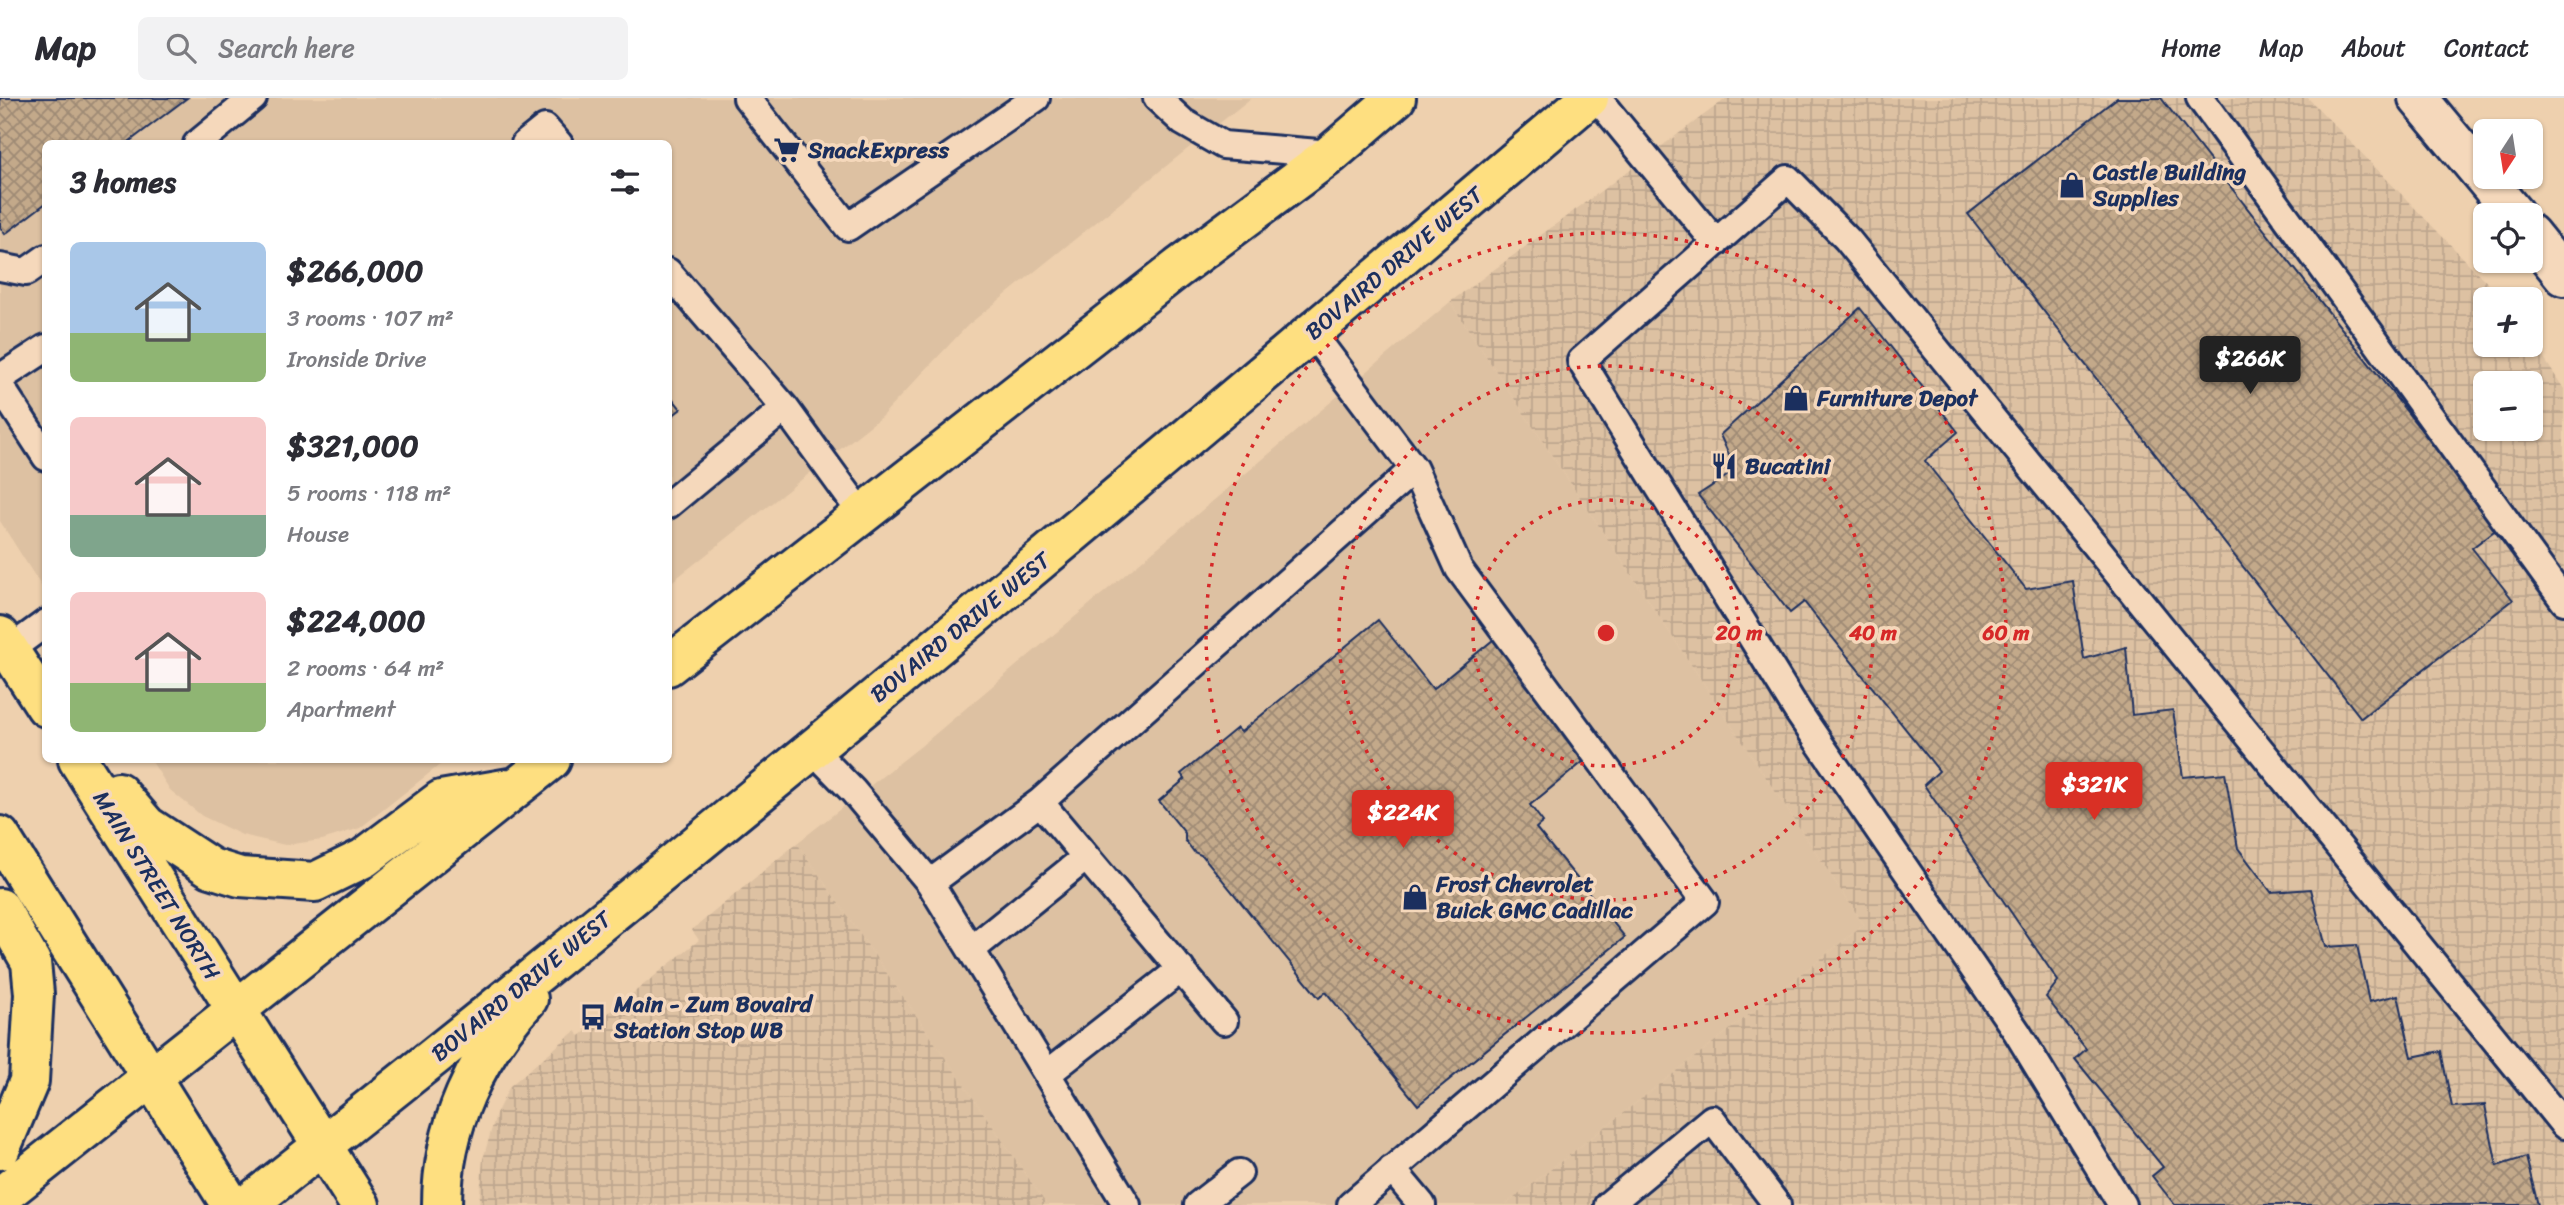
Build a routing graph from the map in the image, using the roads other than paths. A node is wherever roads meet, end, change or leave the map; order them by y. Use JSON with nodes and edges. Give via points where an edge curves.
{"nodes":[{"id":1,"x":253,"y":98,"type":"edge"},
{"id":2,"x":747,"y":98,"type":"edge"},
{"id":3,"x":1036,"y":98,"type":"edge"},
{"id":4,"x":1157,"y":98,"type":"edge"},
{"id":5,"x":1396,"y":98,"type":"edge"},
{"id":6,"x":1589,"y":98,"type":"edge"},
{"id":7,"x":1597,"y":98,"type":"edge"},
{"id":8,"x":2200,"y":98,"type":"edge"},
{"id":9,"x":2418,"y":98,"type":"edge"},
{"id":10,"x":202,"y":140,"type":"edge"},
{"id":11,"x":530,"y":140,"type":"edge"},
{"id":12,"x":556,"y":140,"type":"edge"},
{"id":13,"x":1331,"y":154,"type":"junction"},
{"id":14,"x":2505,"y":203,"type":"edge"},
{"id":15,"x":1716,"y":243,"type":"junction"},
{"id":16,"x":2543,"y":250,"type":"edge"},
{"id":17,"x":42,"y":261,"type":"edge"},
{"id":18,"x":0,"y":267,"type":"edge"},
{"id":19,"x":2564,"y":276,"type":"edge"},
{"id":20,"x":672,"y":277,"type":"edge"},
{"id":21,"x":1312,"y":333,"type":"junction"},
{"id":22,"x":42,"y":351,"type":"edge"},
{"id":23,"x":0,"y":378,"type":"edge"},
{"id":24,"x":0,"y":386,"type":"edge"},
{"id":25,"x":785,"y":408,"type":"junction"},
{"id":26,"x":42,"y":451,"type":"edge"},
{"id":27,"x":1414,"y":469,"type":"junction"},
{"id":28,"x":672,"y":502,"type":"edge"},
{"id":29,"x":862,"y":514,"type":"junction"},
{"id":30,"x":2564,"y":601,"type":"edge"},
{"id":31,"x":42,"y":625,"type":"edge"},
{"id":32,"x":4,"y":643,"type":"edge"},
{"id":33,"x":672,"y":663,"type":"edge"},
{"id":34,"x":42,"y":701,"type":"edge"},
{"id":35,"x":812,"y":749,"type":"junction"},
{"id":36,"x":80,"y":763,"type":"edge"},
{"id":37,"x":93,"y":763,"type":"edge"},
{"id":38,"x":547,"y":763,"type":"edge"},
{"id":39,"x":515,"y":787,"type":"junction"},
{"id":40,"x":1040,"y":802,"type":"junction"},
{"id":41,"x":0,"y":836,"type":"edge"},
{"id":42,"x":1086,"y":857,"type":"junction"},
{"id":43,"x":930,"y":883,"type":"junction"},
{"id":44,"x":0,"y":908,"type":"edge"},
{"id":45,"x":583,"y":937,"type":"junction"},
{"id":46,"x":971,"y":950,"type":"junction"},
{"id":47,"x":1181,"y":969,"type":"junction"},
{"id":48,"x":236,"y":1010,"type":"junction"},
{"id":49,"x":1224,"y":1021,"type":"dead end"},
{"id":50,"x":1047,"y":1074,"type":"junction"},
{"id":51,"x":151,"y":1077,"type":"junction"},
{"id":52,"x":2564,"y":1125,"type":"edge"},
{"id":53,"x":322,"y":1146,"type":"junction"},
{"id":54,"x":0,"y":1150,"type":"edge"},
{"id":55,"x":1392,"y":1168,"type":"junction"},
{"id":56,"x":1239,"y":1173,"type":"dead end"},
{"id":57,"x":0,"y":1196,"type":"edge"},
{"id":58,"x":232,"y":1205,"type":"edge"},
{"id":59,"x":247,"y":1205,"type":"edge"},
{"id":60,"x":360,"y":1205,"type":"edge"},
{"id":61,"x":442,"y":1205,"type":"edge"},
{"id":62,"x":1127,"y":1205,"type":"edge"},
{"id":63,"x":1198,"y":1205,"type":"edge"},
{"id":64,"x":1351,"y":1205,"type":"edge"},
{"id":65,"x":1422,"y":1205,"type":"edge"},
{"id":66,"x":1608,"y":1205,"type":"edge"},
{"id":67,"x":1777,"y":1205,"type":"edge"},
{"id":68,"x":2122,"y":1205,"type":"edge"}],
"edges":[{"from":1,"to":10,"type":"lane"},
{"from":2,"to":3,"type":"lane","via":[[848,227]]},
{"from":4,"to":13,"type":"lane","via":[[1183,122],[1223,145]]},
{"from":5,"to":13,"type":"main road"},
{"from":6,"to":21,"type":"main road","name":"BOVAIRD DRIVE WEST"},
{"from":7,"to":15,"type":"lane"},
{"from":8,"to":30,"type":"lane"},
{"from":9,"to":14,"type":"street"},
{"from":11,"to":12,"type":"lane","via":[[545,128]]},
{"from":13,"to":29,"type":"main road"},
{"from":15,"to":52,"type":"lane","via":[[1788,179],[1838,231]]},
{"from":15,"to":68,"type":"lane","via":[[1581,361],[1798,712],[2017,1032]]},
{"from":16,"to":19,"type":"street"},
{"from":17,"to":18,"type":"lane","via":[[26,272]]},
{"from":20,"to":25,"type":"lane"},
{"from":21,"to":27,"type":"lane"},
{"from":21,"to":35,"type":"main road","name":"BOVAIRD DRIVE WEST"},
{"from":22,"to":23,"type":"lane"},
{"from":24,"to":26,"type":"lane"},
{"from":25,"to":28,"type":"lane"},
{"from":25,"to":29,"type":"lane"},
{"from":27,"to":40,"type":"lane"},
{"from":27,"to":55,"type":"lane","via":[[1459,569],[1705,902]]},
{"from":29,"to":33,"type":"main road"},
{"from":31,"to":32,"type":"lane"},
{"from":32,"to":34,"type":"main road"},
{"from":35,"to":43,"type":"lane"},
{"from":35,"to":45,"type":"main road","name":"BOVAIRD DRIVE WEST"},
{"from":36,"to":48,"type":"main road","name":"MAIN STREET NORTH"},
{"from":37,"to":39,"type":"main road","via":[[147,826],[211,868],[274,881],[315,882],[364,858],[441,800]]},
{"from":38,"to":39,"type":"main road"},
{"from":39,"to":48,"type":"main road"},
{"from":40,"to":42,"type":"lane"},
{"from":40,"to":43,"type":"lane"},
{"from":41,"to":51,"type":"main road"},
{"from":42,"to":46,"type":"lane"},
{"from":42,"to":47,"type":"lane"},
{"from":43,"to":46,"type":"lane"},
{"from":44,"to":54,"type":"main road","via":[[31,962],[34,994],[29,1081]]},
{"from":45,"to":53,"type":"main road","name":"BOVAIRD DRIVE WEST"},
{"from":45,"to":61,"type":"main road","via":[[516,1013],[467,1086],[446,1152]]},
{"from":46,"to":50,"type":"lane"},
{"from":47,"to":49,"type":"lane"},
{"from":47,"to":50,"type":"lane"},
{"from":48,"to":51,"type":"main road"},
{"from":48,"to":53,"type":"main road","name":"MAIN STREET NORTH"},
{"from":50,"to":62,"type":"lane"},
{"from":51,"to":57,"type":"main road"},
{"from":51,"to":58,"type":"main road"},
{"from":53,"to":59,"type":"main road","name":"BOVAIRD DRIVE WEST"},
{"from":53,"to":60,"type":"main road","name":"MAIN STREET NORTH"},
{"from":55,"to":64,"type":"lane"},
{"from":55,"to":65,"type":"lane"},
{"from":56,"to":63,"type":"lane"},
{"from":66,"to":67,"type":"lane","via":[[1712,1119]]}]}
